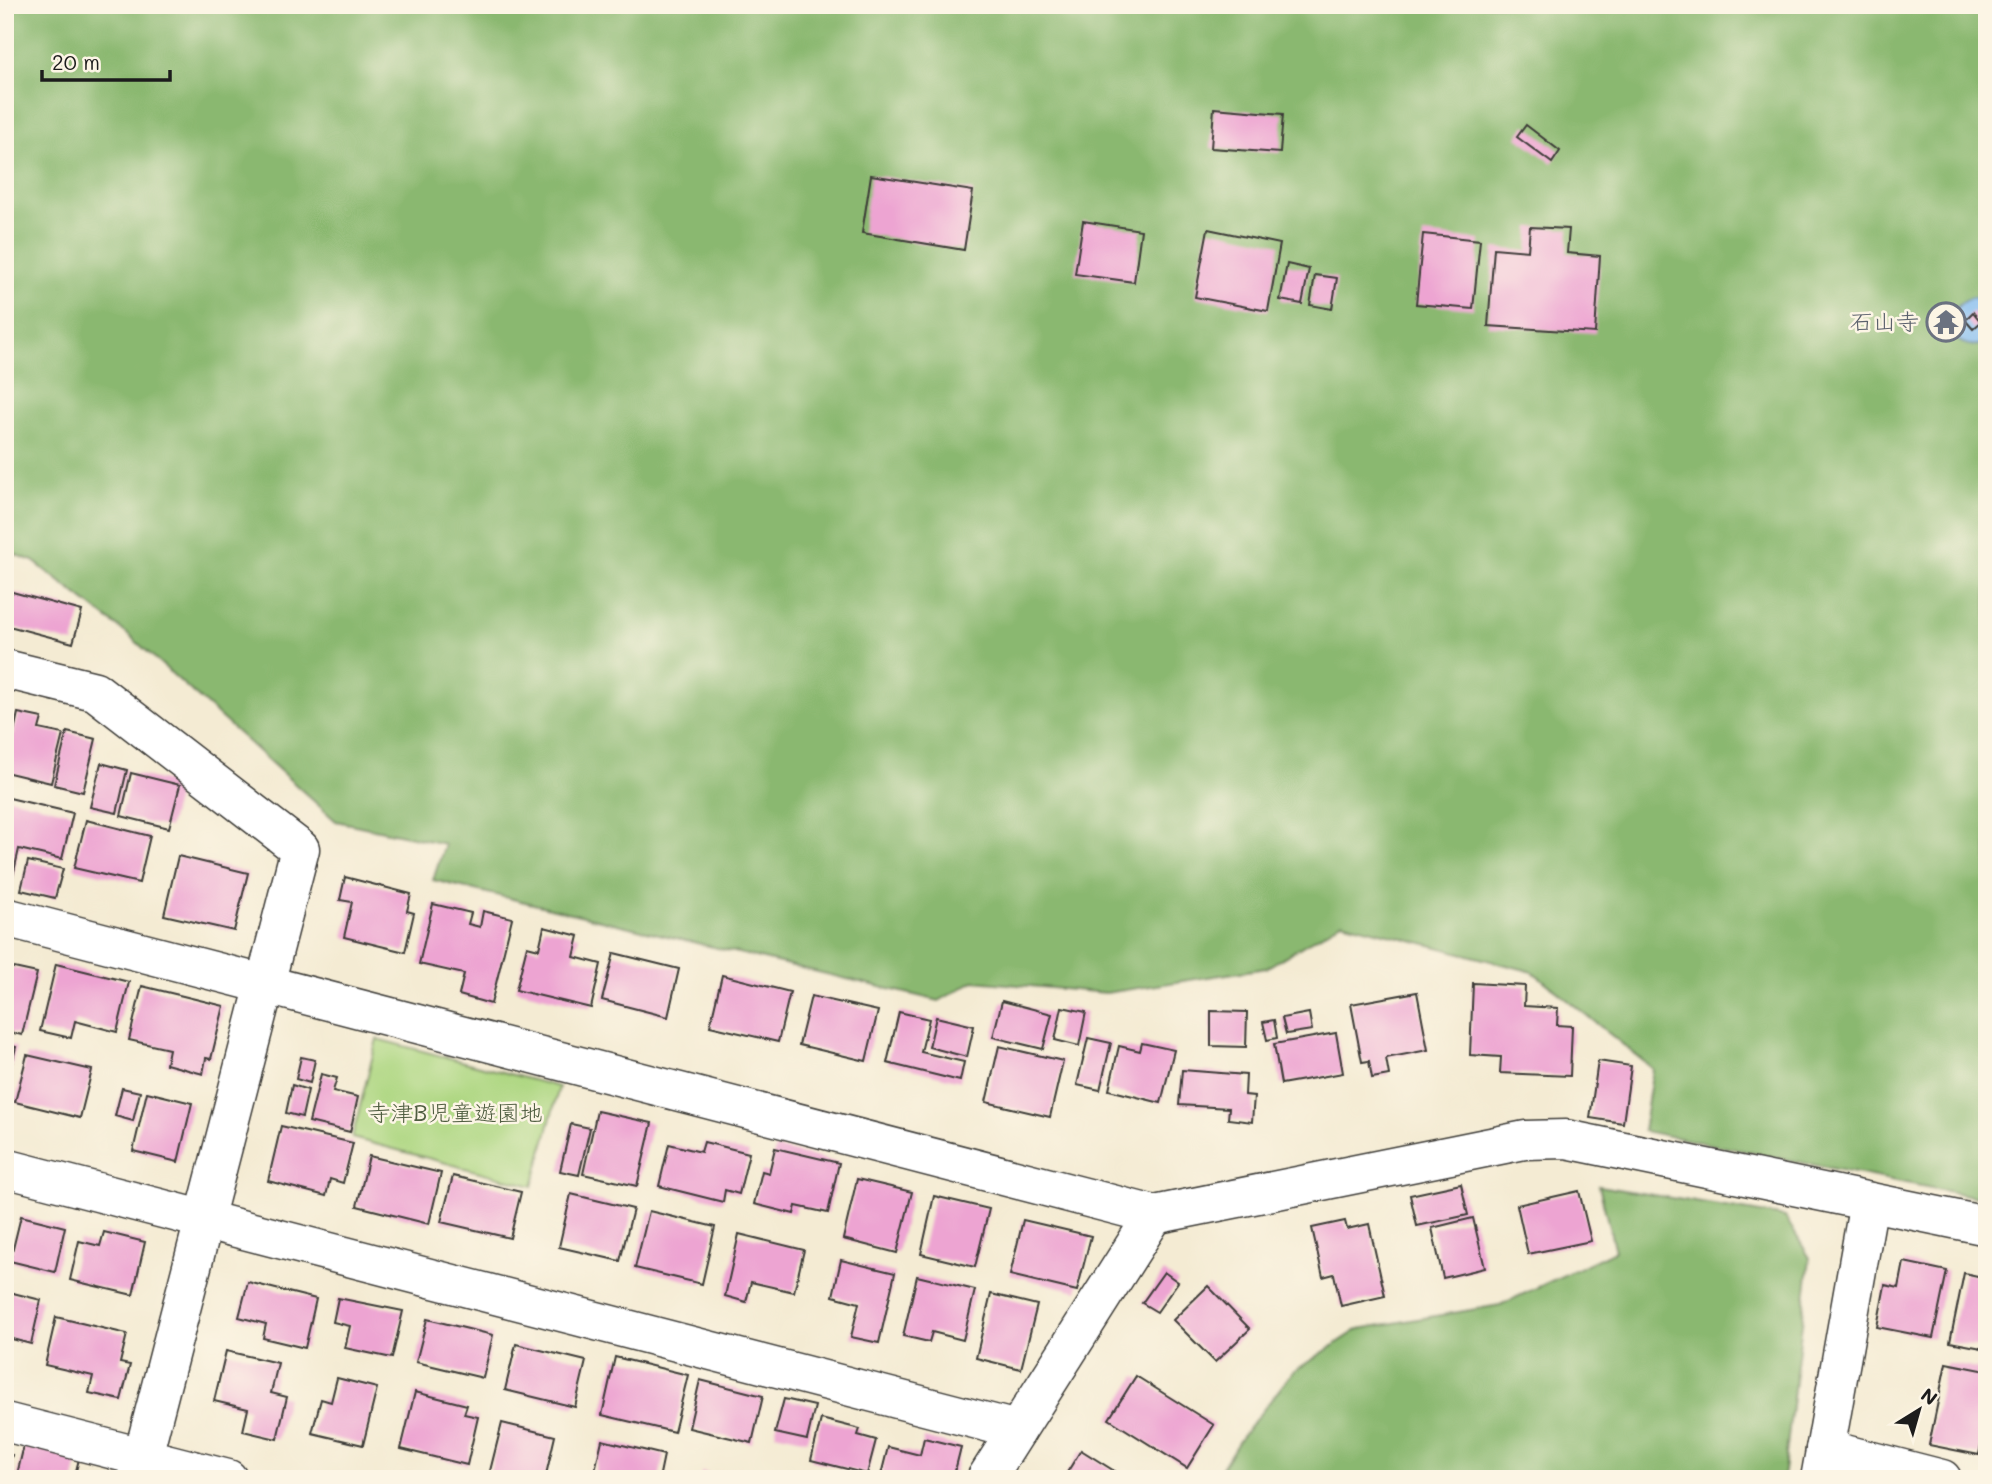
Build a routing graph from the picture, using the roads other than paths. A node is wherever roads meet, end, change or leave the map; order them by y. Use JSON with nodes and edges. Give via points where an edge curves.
{"nodes":[{"id":1,"x":5,"y":669,"type":"edge"},
{"id":2,"x":5,"y":917,"type":"edge"},
{"id":3,"x":265,"y":985,"type":"junction"},
{"id":4,"x":5,"y":1168,"type":"edge"},
{"id":5,"x":1869,"y":1202,"type":"junction"},
{"id":6,"x":1154,"y":1215,"type":"junction"},
{"id":7,"x":204,"y":1219,"type":"junction"},
{"id":8,"x":1987,"y":1226,"type":"edge"},
{"id":9,"x":5,"y":1422,"type":"edge"},
{"id":10,"x":1017,"y":1430,"type":"junction"},
{"id":11,"x":1822,"y":1464,"type":"edge"},
{"id":12,"x":140,"y":1468,"type":"edge"},
{"id":13,"x":228,"y":1479,"type":"edge"},
{"id":14,"x":986,"y":1479,"type":"edge"},
{"id":15,"x":1942,"y":1479,"type":"edge"}],
"edges":[{"from":1,"to":3,"type":"street","via":[[95,691],[300,849]]},
{"from":2,"to":3,"type":"street"},
{"from":3,"to":6,"type":"street"},
{"from":3,"to":7,"type":"street"},
{"from":4,"to":7,"type":"street"},
{"from":5,"to":6,"type":"street","via":[[1566,1139],[1525,1140]]},
{"from":5,"to":8,"type":"street"},
{"from":5,"to":11,"type":"street"},
{"from":6,"to":10,"type":"street"},
{"from":7,"to":10,"type":"street"},
{"from":7,"to":12,"type":"street"},
{"from":9,"to":12,"type":"street"},
{"from":10,"to":14,"type":"street"},
{"from":11,"to":15,"type":"street"},
{"from":12,"to":13,"type":"street"}]}
